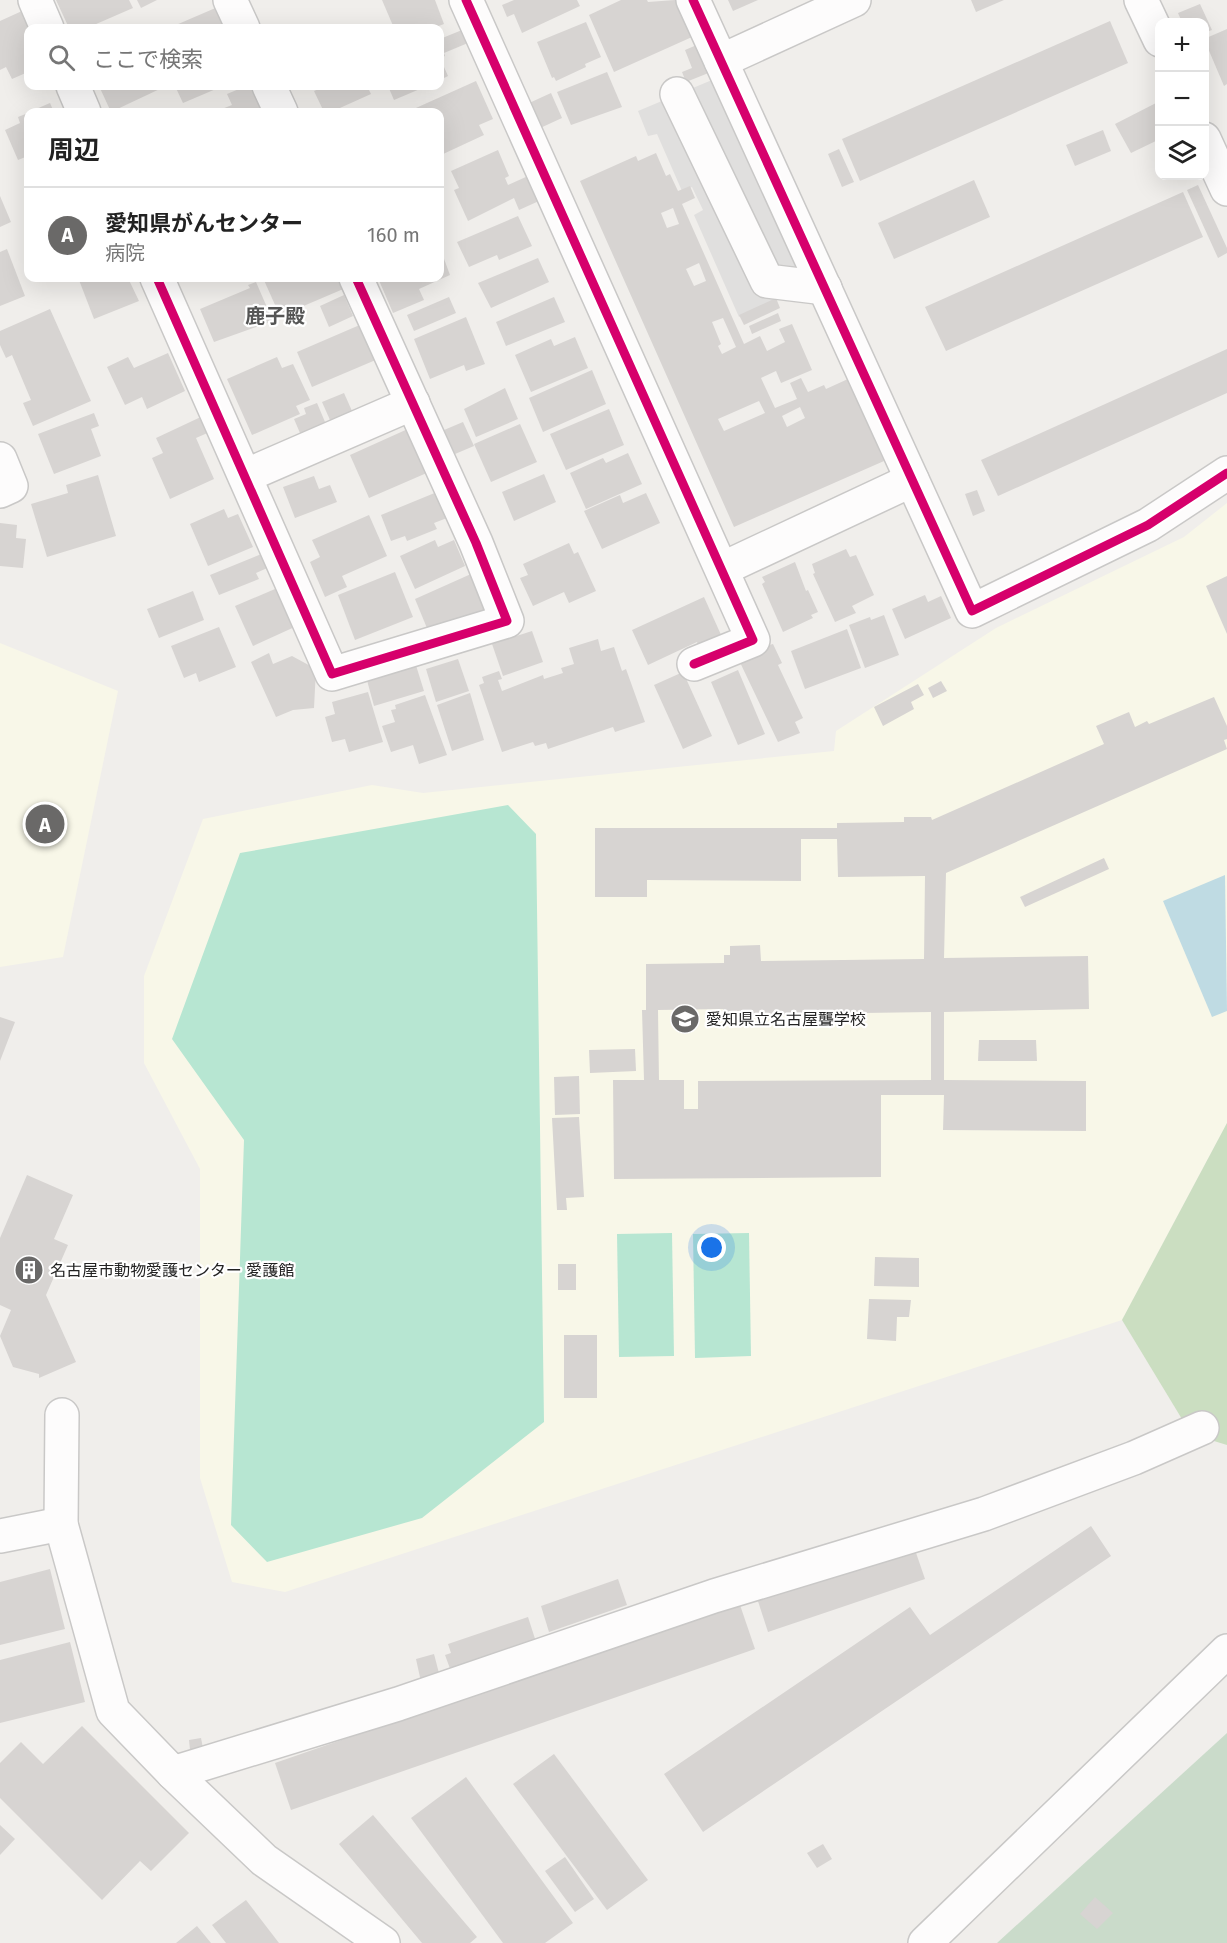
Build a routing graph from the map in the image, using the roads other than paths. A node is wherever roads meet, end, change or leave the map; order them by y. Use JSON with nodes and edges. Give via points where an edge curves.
{"nodes":[{"id":1,"x":35,"y":0,"type":"edge"},
{"id":2,"x":230,"y":0,"type":"edge"},
{"id":3,"x":466,"y":0,"type":"edge"},
{"id":4,"x":693,"y":0,"type":"edge"},
{"id":5,"x":854,"y":0,"type":"edge"},
{"id":6,"x":1141,"y":0,"type":"edge"},
{"id":7,"x":45,"y":24,"type":"edge"},
{"id":8,"x":241,"y":24,"type":"edge"},
{"id":9,"x":1155,"y":29,"type":"edge"},
{"id":10,"x":721,"y":61,"type":"junction"},
{"id":11,"x":74,"y":90,"type":"edge"},
{"id":12,"x":271,"y":90,"type":"edge"},
{"id":13,"x":677,"y":94,"type":"dead end"},
{"id":14,"x":82,"y":108,"type":"edge"},
{"id":15,"x":279,"y":108,"type":"edge"},
{"id":16,"x":1213,"y":141,"type":"edge"},
{"id":17,"x":1227,"y":189,"type":"edge"},
{"id":18,"x":159,"y":282,"type":"edge"},
{"id":19,"x":358,"y":282,"type":"edge"},
{"id":20,"x":825,"y":288,"type":"junction"},
{"id":21,"x":413,"y":404,"type":"junction"},
{"id":22,"x":0,"y":459,"type":"edge"},
{"id":23,"x":1227,"y":473,"type":"edge"},
{"id":24,"x":244,"y":476,"type":"junction"},
{"id":25,"x":912,"y":480,"type":"junction"},
{"id":26,"x":0,"y":491,"type":"edge"},
{"id":27,"x":722,"y":569,"type":"junction"},
{"id":28,"x":694,"y":664,"type":"dead end"},
{"id":29,"x":62,"y":1415,"type":"dead end"},
{"id":30,"x":1202,"y":1428,"type":"dead end"},
{"id":31,"x":61,"y":1524,"type":"junction"},
{"id":32,"x":0,"y":1536,"type":"edge"},
{"id":33,"x":1227,"y":1651,"type":"edge"},
{"id":34,"x":173,"y":1773,"type":"junction"},
{"id":35,"x":383,"y":1943,"type":"edge"},
{"id":36,"x":925,"y":1943,"type":"edge"}],
"edges":[{"from":1,"to":7,"type":"street"},
{"from":2,"to":8,"type":"street"},
{"from":3,"to":27,"type":"street"},
{"from":4,"to":10,"type":"street"},
{"from":5,"to":10,"type":"street"},
{"from":6,"to":9,"type":"street"},
{"from":10,"to":20,"type":"street"},
{"from":11,"to":14,"type":"street"},
{"from":12,"to":15,"type":"street"},
{"from":13,"to":20,"type":"street","via":[[768,281]]},
{"from":16,"to":17,"type":"street"},
{"from":18,"to":24,"type":"street"},
{"from":19,"to":21,"type":"street"},
{"from":20,"to":25,"type":"street"},
{"from":21,"to":24,"type":"street"},
{"from":21,"to":24,"type":"street","via":[[507,621],[332,674]]},
{"from":22,"to":26,"type":"street","via":[[11,486]]},
{"from":23,"to":25,"type":"street","via":[[1148,525],[972,611]]},
{"from":25,"to":27,"type":"street"},
{"from":27,"to":28,"type":"street","via":[[753,640]]},
{"from":29,"to":31,"type":"street"},
{"from":30,"to":34,"type":"street","via":[[984,1514],[714,1596],[398,1704]]},
{"from":31,"to":32,"type":"street"},
{"from":31,"to":34,"type":"street","via":[[113,1711]]},
{"from":33,"to":36,"type":"street"},
{"from":34,"to":35,"type":"street","via":[[256,1851]]}]}
